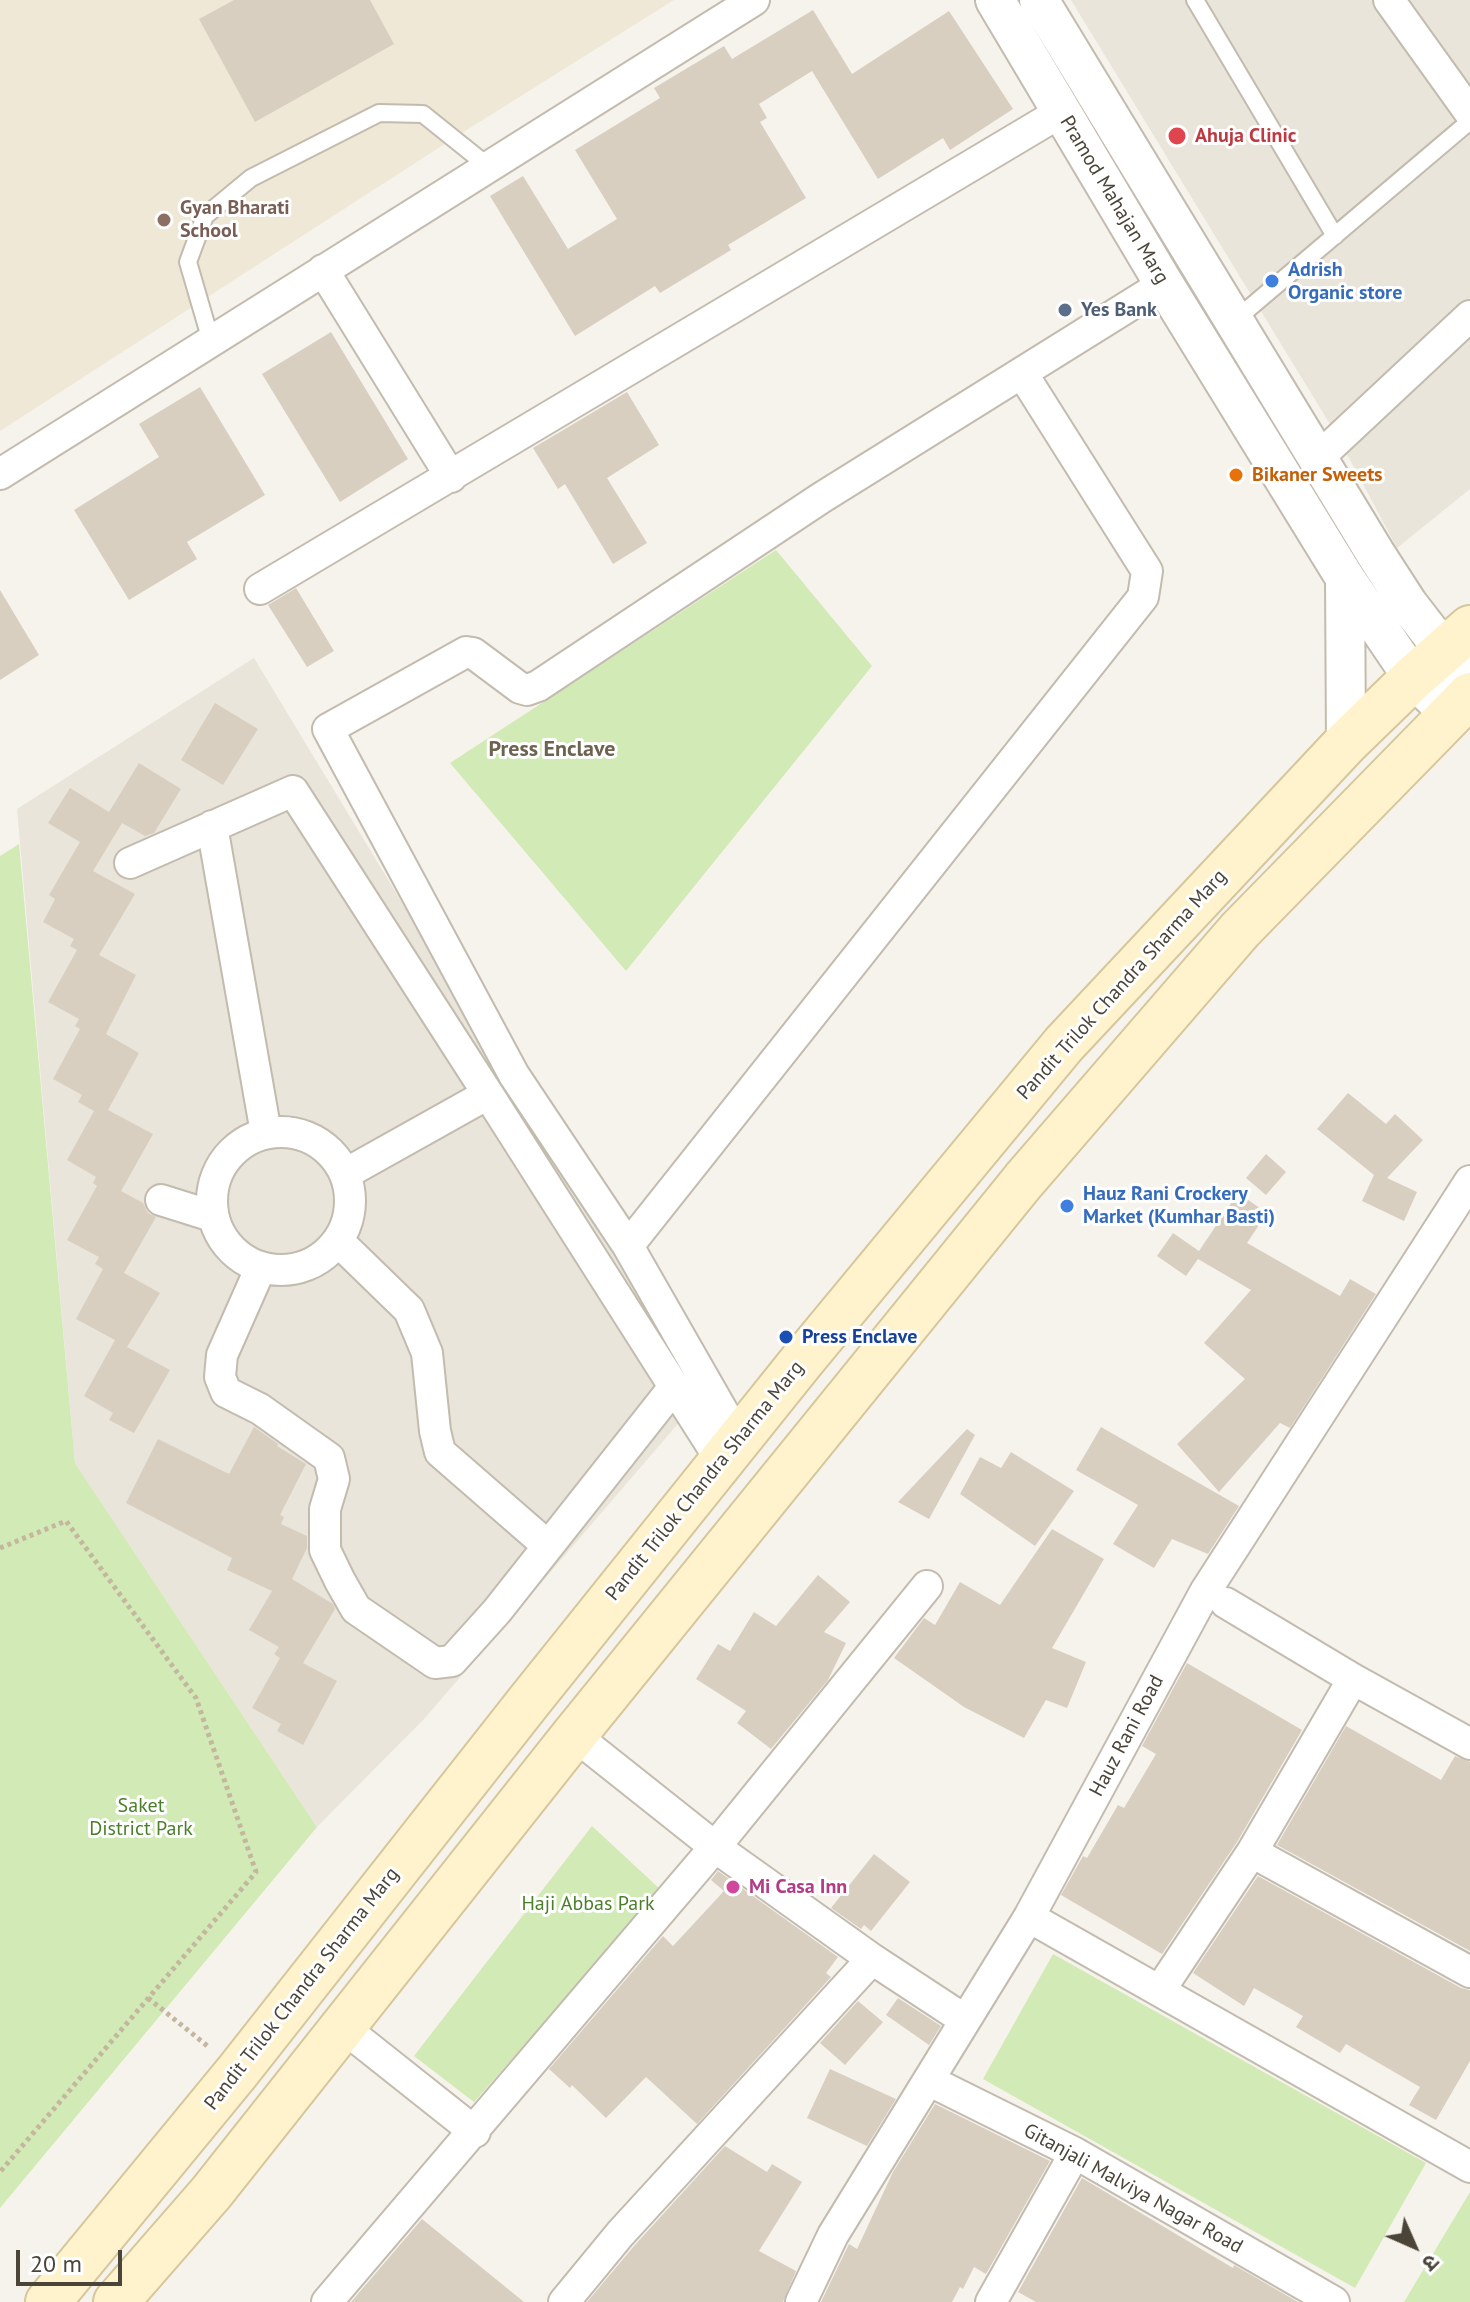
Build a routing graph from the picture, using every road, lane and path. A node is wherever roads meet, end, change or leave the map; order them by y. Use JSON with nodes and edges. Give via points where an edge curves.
{"nodes":[{"id":1,"x":754,"y":0,"type":"edge"},
{"id":2,"x":995,"y":0,"type":"edge"},
{"id":3,"x":1039,"y":0,"type":"edge"},
{"id":4,"x":1195,"y":0,"type":"edge"},
{"id":5,"x":1389,"y":0,"type":"edge"},
{"id":6,"x":1061,"y":112,"type":"junction"},
{"id":7,"x":1470,"y":113,"type":"edge"},
{"id":8,"x":1470,"y":121,"type":"edge"},
{"id":9,"x":489,"y":167,"type":"junction"},
{"id":10,"x":1335,"y":236,"type":"junction"},
{"id":11,"x":323,"y":270,"type":"junction"},
{"id":12,"x":1164,"y":284,"type":"junction"},
{"id":13,"x":1470,"y":316,"type":"edge"},
{"id":14,"x":1234,"y":321,"type":"junction"},
{"id":15,"x":211,"y":341,"type":"junction"},
{"id":16,"x":1022,"y":373,"type":"junction"},
{"id":17,"x":1317,"y":459,"type":"junction"},
{"id":18,"x":0,"y":474,"type":"edge"},
{"id":19,"x":451,"y":477,"type":"junction"},
{"id":20,"x":1345,"y":578,"type":"junction"},
{"id":21,"x":260,"y":589,"type":"dead end"},
{"id":22,"x":1453,"y":675,"type":"edge"},
{"id":23,"x":1346,"y":743,"type":"junction"},
{"id":24,"x":212,"y":826,"type":"junction"},
{"id":25,"x":130,"y":863,"type":"dead end"},
{"id":26,"x":488,"y":1094,"type":"junction"},
{"id":27,"x":266,"y":1133,"type":"junction"},
{"id":28,"x":345,"y":1174,"type":"junction"},
{"id":29,"x":1470,"y":1181,"type":"edge"},
{"id":30,"x":161,"y":1200,"type":"dead end"},
{"id":31,"x":212,"y":1216,"type":"junction"},
{"id":32,"x":338,"y":1241,"type":"junction"},
{"id":33,"x":628,"y":1246,"type":"junction"},
{"id":34,"x":261,"y":1267,"type":"junction"},
{"id":35,"x":674,"y":1387,"type":"junction"},
{"id":36,"x":730,"y":1451,"type":"junction"},
{"id":37,"x":548,"y":1546,"type":"junction"},
{"id":38,"x":0,"y":1548,"type":"edge"},
{"id":39,"x":927,"y":1586,"type":"dead end"},
{"id":40,"x":1226,"y":1603,"type":"dead end"},
{"id":41,"x":1353,"y":1679,"type":"junction"},
{"id":42,"x":574,"y":1735,"type":"junction"},
{"id":43,"x":1470,"y":1744,"type":"edge"},
{"id":44,"x":715,"y":1847,"type":"junction"},
{"id":45,"x":1252,"y":1852,"type":"junction"},
{"id":46,"x":1029,"y":1917,"type":"junction"},
{"id":47,"x":872,"y":1959,"type":"junction"},
{"id":48,"x":1470,"y":1972,"type":"edge"},
{"id":49,"x":1160,"y":1990,"type":"junction"},
{"id":50,"x":148,"y":1998,"type":"junction"},
{"id":51,"x":965,"y":2020,"type":"junction"},
{"id":52,"x":344,"y":2028,"type":"junction"},
{"id":53,"x":238,"y":2071,"type":"junction"},
{"id":54,"x":930,"y":2081,"type":"junction"},
{"id":55,"x":475,"y":2132,"type":"junction"},
{"id":56,"x":1075,"y":2153,"type":"junction"},
{"id":57,"x":1470,"y":2167,"type":"edge"},
{"id":58,"x":0,"y":2172,"type":"edge"},
{"id":59,"x":134,"y":2295,"type":"edge"},
{"id":60,"x":996,"y":2300,"type":"edge"},
{"id":61,"x":48,"y":2302,"type":"edge"},
{"id":62,"x":327,"y":2302,"type":"edge"},
{"id":63,"x":564,"y":2302,"type":"edge"},
{"id":64,"x":801,"y":2302,"type":"edge"},
{"id":65,"x":1334,"y":2302,"type":"edge"}],
"edges":[{"from":1,"to":9,"type":"street"},
{"from":2,"to":6,"type":"street","name":"Pramod Mahajan Marg"},
{"from":3,"to":14,"type":"street","name":"Pramod Mahajan Marg"},
{"from":4,"to":10,"type":"lane"},
{"from":5,"to":7,"type":"street"},
{"from":6,"to":12,"type":"street","name":"Pramod Mahajan Marg"},
{"from":6,"to":19,"type":"street"},
{"from":8,"to":10,"type":"lane"},
{"from":9,"to":11,"type":"street"},
{"from":9,"to":15,"type":"lane","via":[[423,114],[379,113],[251,178],[205,216],[188,262]]},
{"from":10,"to":14,"type":"lane"},
{"from":11,"to":15,"type":"street"},
{"from":11,"to":19,"type":"street"},
{"from":12,"to":16,"type":"street"},
{"from":12,"to":20,"type":"street","name":"Pramod Mahajan Marg"},
{"from":13,"to":17,"type":"street"},
{"from":14,"to":17,"type":"street","name":"Pramod Mahajan Marg"},
{"from":15,"to":18,"type":"street"},
{"from":16,"to":33,"type":"street","via":[[1147,571],[1143,597]]},
{"from":16,"to":33,"type":"street","via":[[821,498],[538,686],[520,688],[466,652],[328,729],[514,1075]]},
{"from":17,"to":22,"type":"street","name":"Pramod Mahajan Marg"},
{"from":19,"to":21,"type":"street"},
{"from":20,"to":22,"type":"street","name":"Pramod Mahajan Marg"},
{"from":20,"to":23,"type":"street"},
{"from":22,"to":23,"type":"main road","name":"Pandit Trilok Chandra Sharma Marg"},
{"from":22,"to":42,"type":"main road","via":[[1034,1168]]},
{"from":23,"to":36,"type":"main road","name":"Pandit Trilok Chandra Sharma Marg","via":[[1064,1044]]},
{"from":24,"to":25,"type":"street"},
{"from":24,"to":26,"type":"street","via":[[293,791]]},
{"from":24,"to":27,"type":"street"},
{"from":26,"to":28,"type":"street"},
{"from":26,"to":35,"type":"street"},
{"from":27,"to":28,"type":"street","via":[[294,1132],[316,1140]]},
{"from":27,"to":31,"type":"street","via":[[249,1138],[217,1171]]},
{"from":28,"to":32,"type":"street","via":[[348,1220]]},
{"from":29,"to":46,"type":"street","name":"Hauz Rani Road","via":[[1205,1592]]},
{"from":30,"to":31,"type":"street"},
{"from":31,"to":34,"type":"street","via":[[236,1255]]},
{"from":32,"to":34,"type":"street","via":[[301,1267]]},
{"from":32,"to":37,"type":"street","via":[[409,1310],[427,1353],[440,1452]]},
{"from":33,"to":36,"type":"street"},
{"from":34,"to":37,"type":"street","via":[[222,1355],[220,1377],[226,1392],[260,1409],[329,1458],[334,1479],[325,1509],[325,1550],[356,1609],[435,1663],[452,1661]]},
{"from":35,"to":36,"type":"street"},
{"from":35,"to":37,"type":"street"},
{"from":36,"to":53,"type":"main road","name":"Pandit Trilok Chandra Sharma Marg"},
{"from":38,"to":50,"type":"path","via":[[66,1521],[196,1698],[256,1872]]},
{"from":39,"to":44,"type":"street"},
{"from":40,"to":41,"type":"street"},
{"from":41,"to":43,"type":"street"},
{"from":41,"to":45,"type":"street"},
{"from":42,"to":44,"type":"street"},
{"from":42,"to":52,"type":"main road"},
{"from":44,"to":47,"type":"street"},
{"from":44,"to":55,"type":"street"},
{"from":45,"to":48,"type":"street"},
{"from":45,"to":49,"type":"street"},
{"from":46,"to":49,"type":"street"},
{"from":46,"to":51,"type":"street","name":"Hauz Rani Road"},
{"from":47,"to":51,"type":"street"},
{"from":47,"to":63,"type":"street","via":[[630,2222]]},
{"from":49,"to":57,"type":"street"},
{"from":50,"to":53,"type":"path"},
{"from":50,"to":58,"type":"path"},
{"from":51,"to":54,"type":"street","name":"Hauz Rani Road"},
{"from":52,"to":55,"type":"street"},
{"from":52,"to":59,"type":"main road"},
{"from":53,"to":61,"type":"main road","name":"Pandit Trilok Chandra Sharma Marg"},
{"from":54,"to":56,"type":"street","name":"Gitanjali Malviya Nagar Road"},
{"from":54,"to":64,"type":"street","name":"Hauz Rani Road","via":[[833,2235]]},
{"from":55,"to":62,"type":"street"},
{"from":56,"to":60,"type":"street"},
{"from":56,"to":65,"type":"street","name":"Gitanjali Malviya Nagar Road"}]}
